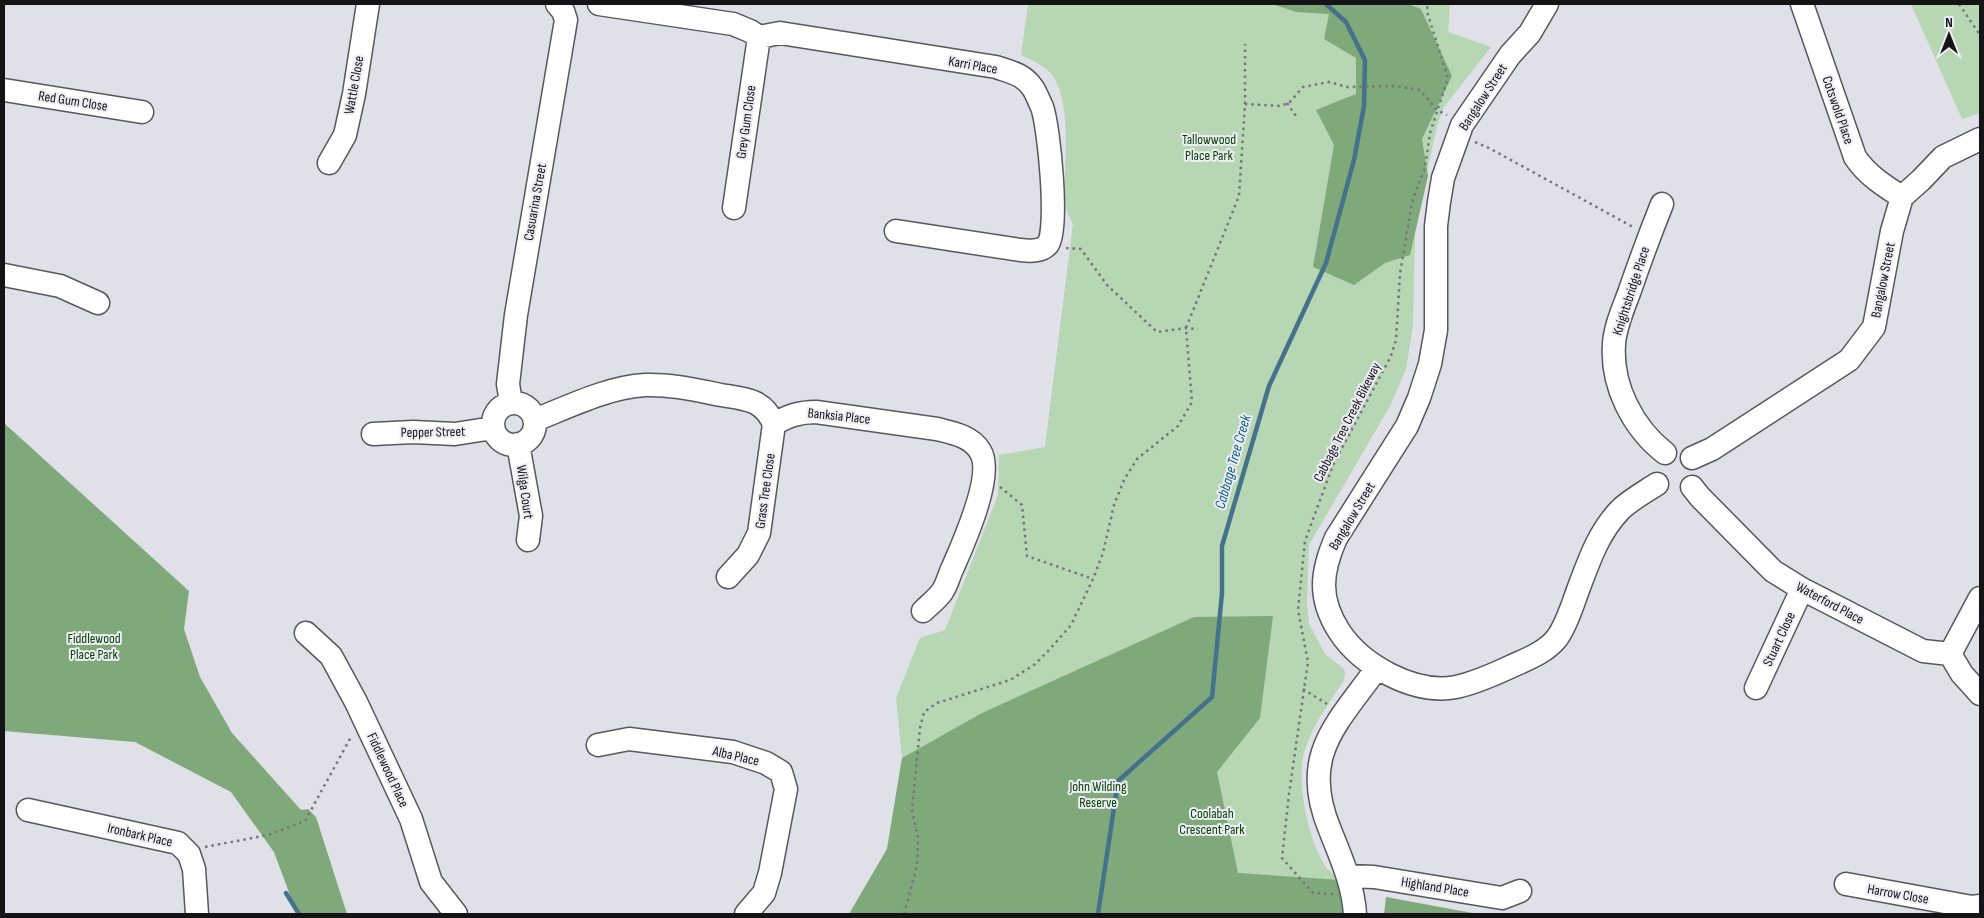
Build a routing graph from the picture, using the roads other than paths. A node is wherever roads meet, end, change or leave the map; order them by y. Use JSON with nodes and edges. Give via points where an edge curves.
{"nodes":[{"id":1,"x":368,"y":4,"type":"edge"},
{"id":2,"x":598,"y":4,"type":"edge"},
{"id":3,"x":1547,"y":4,"type":"edge"},
{"id":4,"x":1802,"y":4,"type":"edge"},
{"id":5,"x":561,"y":12,"type":"edge"},
{"id":6,"x":759,"y":37,"type":"junction"},
{"id":7,"x":4,"y":90,"type":"edge"},
{"id":8,"x":142,"y":112,"type":"dead end"},
{"id":9,"x":1980,"y":139,"type":"edge"},
{"id":10,"x":330,"y":163,"type":"dead end"},
{"id":11,"x":1902,"y":197,"type":"junction"},
{"id":12,"x":1662,"y":204,"type":"dead end"},
{"id":13,"x":734,"y":208,"type":"dead end"},
{"id":14,"x":896,"y":231,"type":"dead end"},
{"id":15,"x":4,"y":275,"type":"edge"},
{"id":16,"x":98,"y":303,"type":"dead end"},
{"id":17,"x":511,"y":403,"type":"junction"},
{"id":18,"x":535,"y":420,"type":"junction"},
{"id":19,"x":774,"y":424,"type":"junction"},
{"id":20,"x":493,"y":428,"type":"junction"},
{"id":21,"x":373,"y":434,"type":"dead end"},
{"id":22,"x":518,"y":444,"type":"junction"},
{"id":23,"x":1666,"y":453,"type":"junction"},
{"id":24,"x":1692,"y":458,"type":"junction"},
{"id":25,"x":1657,"y":484,"type":"junction"},
{"id":26,"x":1692,"y":488,"type":"junction"},
{"id":27,"x":528,"y":540,"type":"dead end"},
{"id":28,"x":728,"y":577,"type":"dead end"},
{"id":29,"x":1802,"y":589,"type":"junction"},
{"id":30,"x":1980,"y":598,"type":"edge"},
{"id":31,"x":923,"y":611,"type":"dead end"},
{"id":32,"x":306,"y":632,"type":"dead end"},
{"id":33,"x":1950,"y":654,"type":"junction"},
{"id":34,"x":1377,"y":668,"type":"junction"},
{"id":35,"x":1756,"y":688,"type":"dead end"},
{"id":36,"x":1980,"y":694,"type":"edge"},
{"id":37,"x":598,"y":746,"type":"dead end"},
{"id":38,"x":28,"y":810,"type":"dead end"},
{"id":39,"x":1846,"y":884,"type":"dead end"},
{"id":40,"x":1520,"y":891,"type":"dead end"},
{"id":41,"x":1352,"y":895,"type":"edge"},
{"id":42,"x":1980,"y":906,"type":"edge"},
{"id":43,"x":197,"y":914,"type":"edge"},
{"id":44,"x":456,"y":914,"type":"edge"},
{"id":45,"x":746,"y":914,"type":"edge"}],
"edges":[{"from":1,"to":10,"type":"street","name":"Wattle Close","via":[[345,135]]},
{"from":2,"to":5,"type":"street"},
{"from":2,"to":6,"type":"street","via":[[733,24]]},
{"from":3,"to":34,"type":"street","name":"Bangalow Street","via":[[1530,33],[1510,55],[1462,125],[1439,202],[1436,330],[1419,398],[1407,426],[1336,538],[1324,568],[1324,594],[1334,623],[1342,636]]},
{"from":4,"to":11,"type":"street","name":"Cotswold Place","via":[[1855,157],[1862,168]]},
{"from":5,"to":17,"type":"street","name":"Casuarina Street","via":[[516,315],[508,384]]},
{"from":6,"to":13,"type":"street","name":"Grey Gum Close"},
{"from":6,"to":14,"type":"street","name":"Karri Place","via":[[780,33],[996,67],[1020,75],[1032,87],[1042,108],[1052,169],[1052,224],[1047,246],[1037,251],[1020,250]]},
{"from":7,"to":8,"type":"street","name":"Red Gum Close"},
{"from":9,"to":11,"type":"street","via":[[1943,157]]},
{"from":11,"to":24,"type":"street","name":"Bangalow Street","via":[[1892,231],[1874,326],[1849,360],[1712,449]]},
{"from":12,"to":23,"type":"street","name":"Knightsbridge Place","via":[[1614,344],[1620,394],[1646,435]]},
{"from":15,"to":16,"type":"street","via":[[60,286]]},
{"from":17,"to":18,"type":"street","via":[[522,404]]},
{"from":17,"to":20,"type":"street","via":[[495,414]]},
{"from":18,"to":19,"type":"street","via":[[581,401],[624,389],[662,385],[760,404],[769,412]]},
{"from":18,"to":22,"type":"street","via":[[531,436]]},
{"from":19,"to":28,"type":"street","name":"Grass Tree Close","via":[[759,533],[748,555]]},
{"from":19,"to":31,"type":"street","name":"Banksia Place","via":[[802,412],[816,412],[938,429],[973,441],[982,453],[984,465],[972,524],[942,592]]},
{"from":20,"to":21,"type":"street","name":"Pepper Street","via":[[455,434]]},
{"from":20,"to":22,"type":"street","via":[[502,442]]},
{"from":22,"to":27,"type":"street","name":"Wilga Court","via":[[531,516]]},
{"from":23,"to":24,"type":"street","via":[[1680,451]]},
{"from":23,"to":25,"type":"street","via":[[1654,470]]},
{"from":24,"to":26,"type":"street","via":[[1698,470]]},
{"from":25,"to":26,"type":"street","via":[[1673,495]]},
{"from":25,"to":34,"type":"street","name":"Bangalow Street","via":[[1621,509],[1605,527],[1593,549],[1566,622],[1556,639],[1540,653],[1457,687],[1413,684]]},
{"from":26,"to":29,"type":"street","name":"Waterford Place","via":[[1773,571]]},
{"from":29,"to":33,"type":"street","name":"Waterford Place","via":[[1923,651]]},
{"from":29,"to":35,"type":"street","name":"Stuart Close"},
{"from":30,"to":33,"type":"street"},
{"from":32,"to":44,"type":"street","name":"Fiddlewood Place","via":[[331,656],[411,819],[431,882]]},
{"from":33,"to":36,"type":"street"},
{"from":34,"to":41,"type":"street","via":[[1328,735],[1318,775],[1322,811]]},
{"from":37,"to":45,"type":"street","name":"Alba Place","via":[[629,739],[733,752],[766,763],[781,772],[786,789],[770,873],[764,893]]},
{"from":38,"to":43,"type":"street","name":"Ironbark Place","via":[[178,843],[189,854],[194,869]]},
{"from":39,"to":42,"type":"street","name":"Harrow Close"},
{"from":40,"to":41,"type":"street","name":"Highland Place","via":[[1502,898],[1374,877]]}]}
